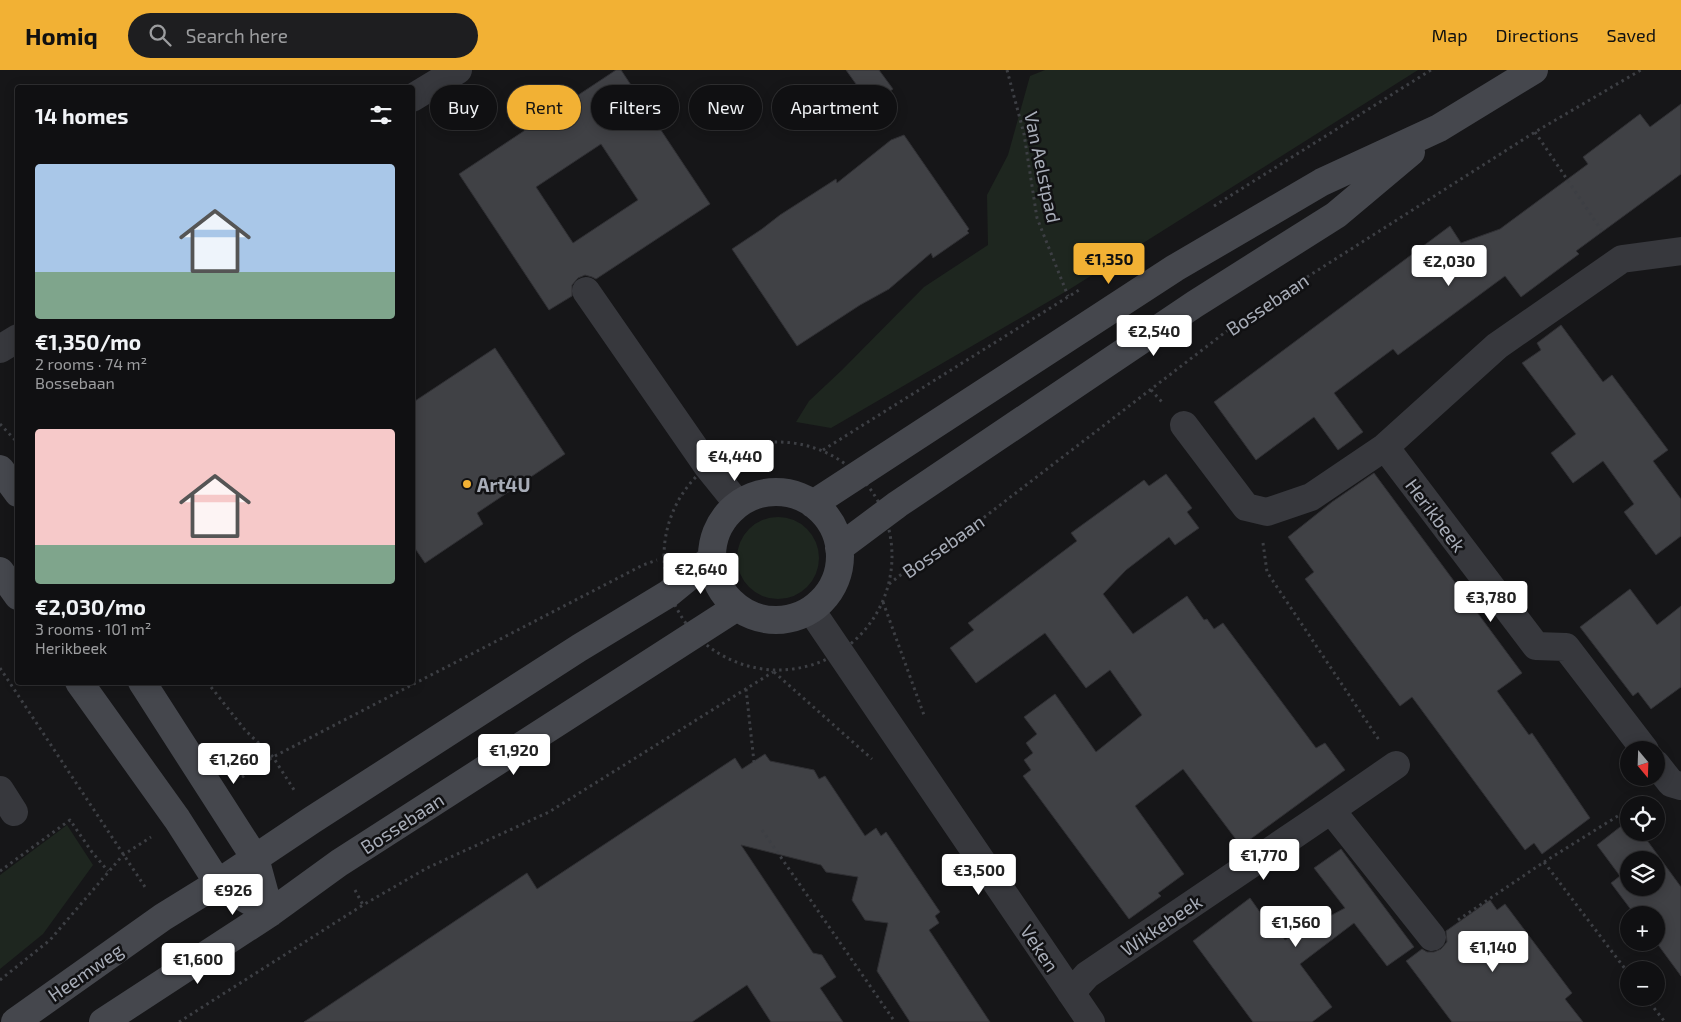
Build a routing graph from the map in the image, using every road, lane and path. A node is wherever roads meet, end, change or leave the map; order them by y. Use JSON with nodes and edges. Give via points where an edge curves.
{"nodes":[{"id":1,"x":458,"y":70,"type":"edge"},
{"id":2,"x":1007,"y":70,"type":"edge"},
{"id":3,"x":1431,"y":70,"type":"edge"},
{"id":4,"x":1534,"y":70,"type":"edge"},
{"id":5,"x":1641,"y":70,"type":"edge"},
{"id":6,"x":415,"y":96,"type":"edge"},
{"id":7,"x":1439,"y":128,"type":"junction"},
{"id":8,"x":1535,"y":132,"type":"junction"},
{"id":9,"x":1212,"y":207,"type":"dead end"},
{"id":10,"x":1681,"y":251,"type":"edge"},
{"id":11,"x":1622,"y":259,"type":"junction"},
{"id":12,"x":1085,"y":286,"type":"dead end"},
{"id":13,"x":586,"y":291,"type":"dead end"},
{"id":14,"x":1068,"y":296,"type":"junction"},
{"id":15,"x":15,"y":340,"type":"edge"},
{"id":16,"x":0,"y":349,"type":"edge"},
{"id":17,"x":0,"y":424,"type":"edge"},
{"id":18,"x":1184,"y":425,"type":"dead end"},
{"id":19,"x":15,"y":439,"type":"edge"},
{"id":20,"x":1385,"y":447,"type":"junction"},
{"id":21,"x":823,"y":450,"type":"dead end"},
{"id":22,"x":0,"y":469,"type":"edge"},
{"id":23,"x":15,"y":489,"type":"edge"},
{"id":24,"x":738,"y":504,"type":"junction"},
{"id":25,"x":813,"y":504,"type":"junction"},
{"id":26,"x":1258,"y":510,"type":"junction"},
{"id":27,"x":839,"y":548,"type":"junction"},
{"id":28,"x":662,"y":558,"type":"dead end"},
{"id":29,"x":712,"y":558,"type":"junction"},
{"id":30,"x":0,"y":572,"type":"edge"},
{"id":31,"x":889,"y":584,"type":"dead end"},
{"id":32,"x":15,"y":592,"type":"edge"},
{"id":33,"x":883,"y":602,"type":"dead end"},
{"id":34,"x":738,"y":607,"type":"junction"},
{"id":35,"x":811,"y":610,"type":"junction"},
{"id":36,"x":0,"y":668,"type":"edge"},
{"id":37,"x":415,"y":683,"type":"edge"},
{"id":38,"x":81,"y":685,"type":"edge"},
{"id":39,"x":144,"y":685,"type":"edge"},
{"id":40,"x":209,"y":685,"type":"edge"},
{"id":41,"x":412,"y":685,"type":"edge"},
{"id":42,"x":746,"y":689,"type":"junction"},
{"id":43,"x":927,"y":723,"type":"dead end"},
{"id":44,"x":1638,"y":741,"type":"edge"},
{"id":45,"x":273,"y":757,"type":"junction"},
{"id":46,"x":874,"y":761,"type":"dead end"},
{"id":47,"x":754,"y":762,"type":"dead end"},
{"id":48,"x":1396,"y":765,"type":"joint"},
{"id":49,"x":1665,"y":775,"type":"edge"},
{"id":50,"x":1681,"y":786,"type":"edge"},
{"id":51,"x":1330,"y":810,"type":"junction"},
{"id":52,"x":1620,"y":815,"type":"edge"},
{"id":53,"x":312,"y":820,"type":"junction"},
{"id":54,"x":762,"y":830,"type":"dead end"},
{"id":55,"x":256,"y":858,"type":"junction"},
{"id":56,"x":1544,"y":862,"type":"junction"},
{"id":57,"x":339,"y":863,"type":"junction"},
{"id":58,"x":0,"y":871,"type":"edge"},
{"id":59,"x":108,"y":871,"type":"junction"},
{"id":60,"x":218,"y":883,"type":"junction"},
{"id":61,"x":363,"y":905,"type":"junction"},
{"id":62,"x":270,"y":913,"type":"junction"},
{"id":63,"x":1432,"y":937,"type":"joint"},
{"id":64,"x":1620,"y":962,"type":"edge"},
{"id":65,"x":0,"y":980,"type":"edge"},
{"id":66,"x":1071,"y":994,"type":"junction"},
{"id":67,"x":1652,"y":1006,"type":"edge"},
{"id":68,"x":15,"y":1022,"type":"edge"},
{"id":69,"x":103,"y":1022,"type":"edge"},
{"id":70,"x":179,"y":1022,"type":"edge"},
{"id":71,"x":896,"y":1022,"type":"edge"},
{"id":72,"x":1091,"y":1022,"type":"edge"},
{"id":73,"x":1665,"y":1022,"type":"edge"}],
"edges":[{"from":1,"to":6,"type":"street"},
{"from":2,"to":14,"type":"path","name":"Van Aelstpad","via":[[1024,134],[1037,218]]},
{"from":3,"to":9,"type":"path"},
{"from":4,"to":7,"type":"street","name":"Bossebaan"},
{"from":5,"to":8,"type":"path","name":"Bossebaan"},
{"from":7,"to":25,"type":"street","name":"Bossebaan","via":[[1322,182],[1175,268]]},
{"from":7,"to":27,"type":"street","name":"Bossebaan","via":[[1336,215],[1163,326],[898,504]]},
{"from":8,"to":11,"type":"path"},
{"from":8,"to":31,"type":"path","name":"Bossebaan","via":[[1249,314],[918,568],[907,570]]},
{"from":10,"to":11,"type":"street"},
{"from":11,"to":20,"type":"street","via":[[1496,346]]},
{"from":12,"to":14,"type":"path"},
{"from":13,"to":24,"type":"street","via":[[708,467]]},
{"from":14,"to":21,"type":"path"},
{"from":15,"to":16,"type":"street"},
{"from":17,"to":19,"type":"path"},
{"from":18,"to":26,"type":"street","via":[[1246,507]]},
{"from":20,"to":26,"type":"street","via":[[1311,497],[1267,512]]},
{"from":20,"to":44,"type":"street","name":"Herikbeek","via":[[1536,646],[1566,647]]},
{"from":22,"to":23,"type":"street"},
{"from":24,"to":25,"type":"street","via":[[756,495],[776,492],[795,495]]},
{"from":24,"to":29,"type":"street","via":[[718,528]]},
{"from":25,"to":27,"type":"street","via":[[835,530]]},
{"from":26,"to":48,"type":"path","via":[[1267,572]]},
{"from":27,"to":35,"type":"street","via":[[840,562],[831,590]]},
{"from":28,"to":37,"type":"path"},
{"from":29,"to":34,"type":"street","via":[[715,577],[724,593]]},
{"from":29,"to":53,"type":"street","via":[[668,594],[578,648]]},
{"from":30,"to":32,"type":"street"},
{"from":33,"to":43,"type":"path"},
{"from":34,"to":35,"type":"street","via":[[755,616],[774,620],[793,618]]},
{"from":34,"to":57,"type":"street","name":"Bossebaan"},
{"from":35,"to":66,"type":"street","name":"Veken"},
{"from":36,"to":59,"type":"path","via":[[123,855]]},
{"from":38,"to":60,"type":"street"},
{"from":39,"to":55,"type":"street"},
{"from":40,"to":45,"type":"path","via":[[245,730]]},
{"from":41,"to":45,"type":"path"},
{"from":42,"to":46,"type":"path","via":[[774,672]]},
{"from":42,"to":47,"type":"path"},
{"from":42,"to":61,"type":"path","via":[[549,812],[427,868]]},
{"from":45,"to":53,"type":"path"},
{"from":48,"to":51,"type":"street","name":"Wikkebeek"},
{"from":49,"to":50,"type":"street","via":[[1671,783]]},
{"from":51,"to":63,"type":"street"},
{"from":51,"to":66,"type":"street","name":"Wikkebeek","via":[[1087,975]]},
{"from":52,"to":56,"type":"path"},
{"from":53,"to":55,"type":"street"},
{"from":54,"to":71,"type":"path"},
{"from":55,"to":60,"type":"street","name":"Heemweg"},
{"from":55,"to":62,"type":"street"},
{"from":56,"to":63,"type":"path"},
{"from":56,"to":64,"type":"path"},
{"from":57,"to":61,"type":"path"},
{"from":57,"to":62,"type":"street","name":"Bossebaan"},
{"from":58,"to":59,"type":"path","via":[[70,820]]},
{"from":59,"to":65,"type":"path","via":[[50,940]]},
{"from":60,"to":62,"type":"street"},
{"from":60,"to":68,"type":"street","name":"Heemweg","via":[[163,917]]},
{"from":61,"to":70,"type":"path"},
{"from":62,"to":69,"type":"street"},
{"from":66,"to":72,"type":"street","name":"Veken"},
{"from":67,"to":73,"type":"path"}]}
